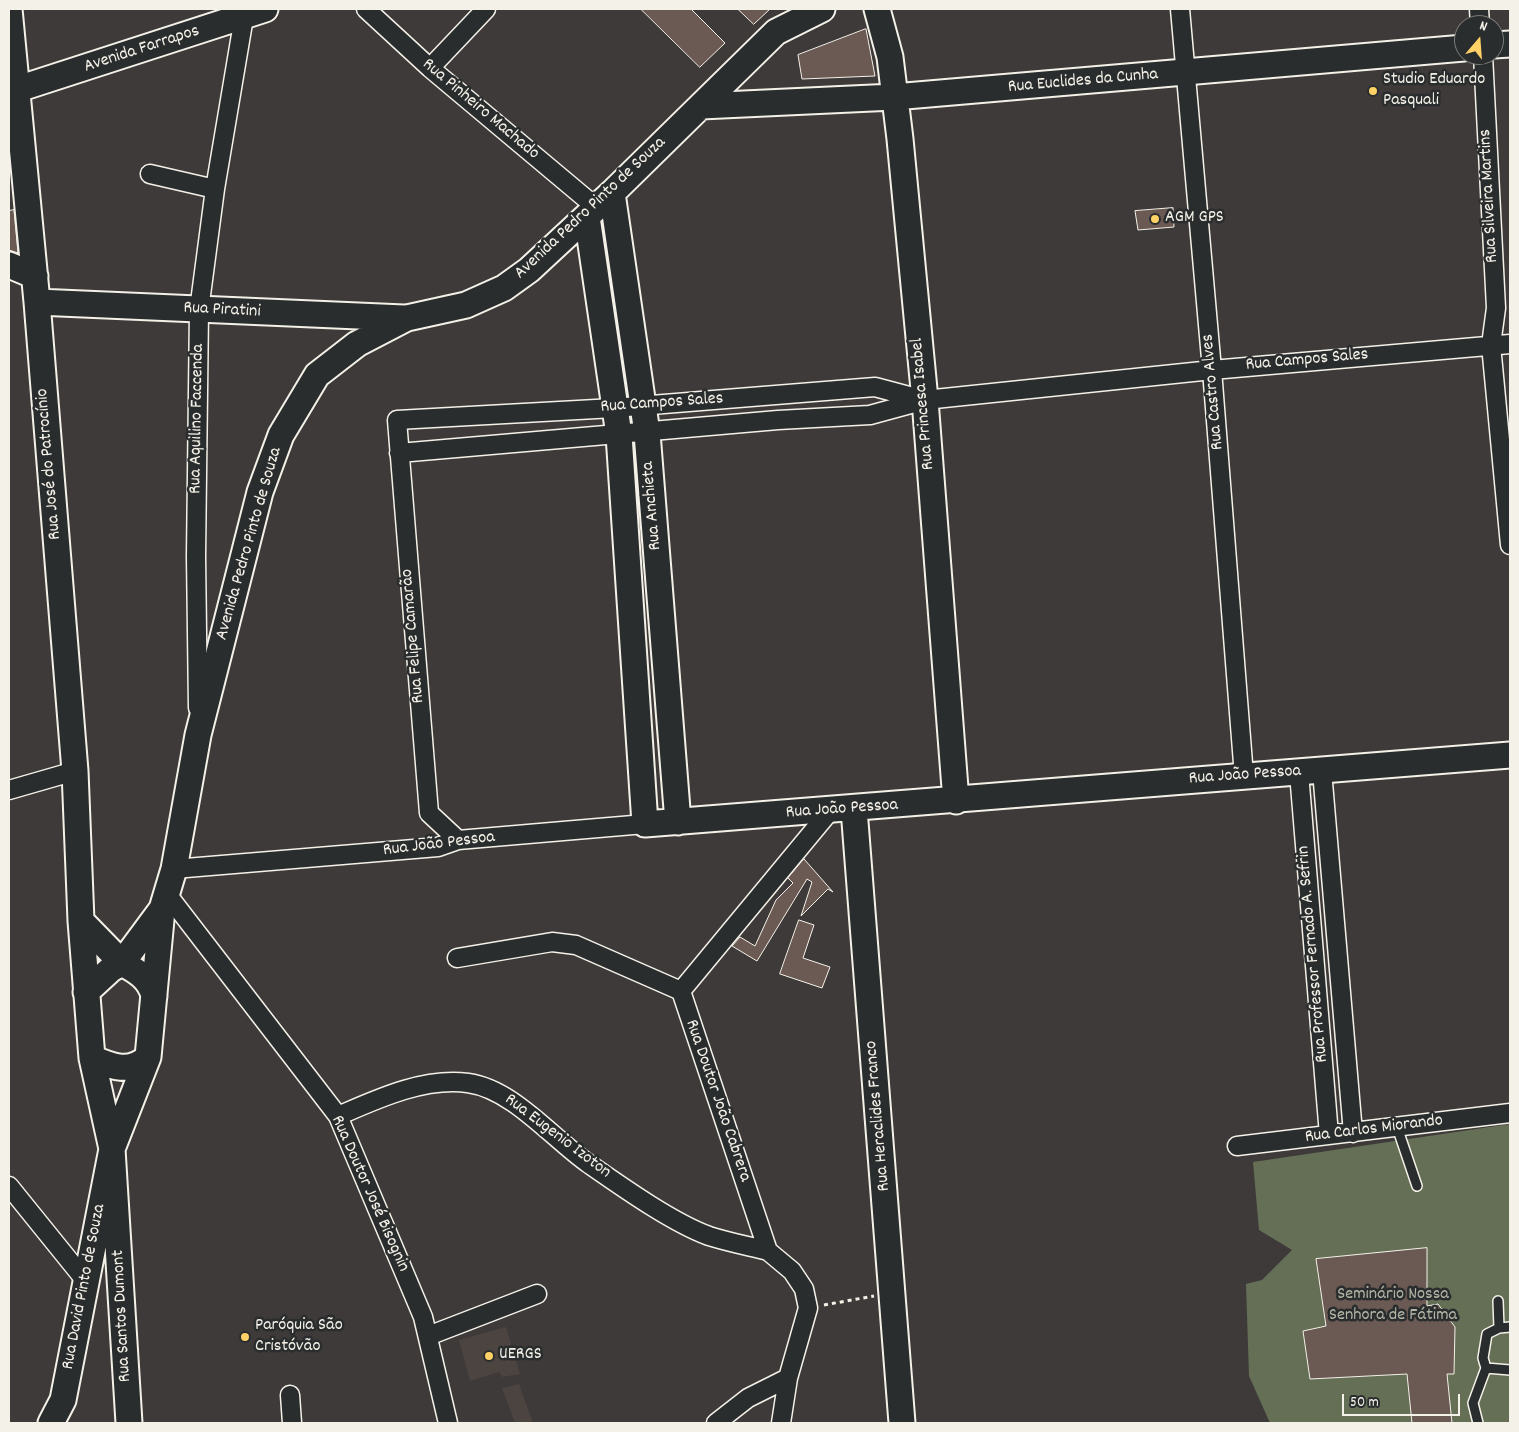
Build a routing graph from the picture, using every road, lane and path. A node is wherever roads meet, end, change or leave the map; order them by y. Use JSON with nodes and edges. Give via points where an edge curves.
{"nodes":[{"id":1,"x":10,"y":9,"type":"edge"},
{"id":2,"x":366,"y":9,"type":"edge"},
{"id":3,"x":486,"y":9,"type":"edge"},
{"id":4,"x":788,"y":9,"type":"edge"},
{"id":5,"x":822,"y":9,"type":"edge"},
{"id":6,"x":876,"y":9,"type":"edge"},
{"id":7,"x":1180,"y":9,"type":"edge"},
{"id":8,"x":255,"y":13,"type":"edge"},
{"id":9,"x":776,"y":32,"type":"junction"},
{"id":10,"x":1454,"y":49,"type":"edge"},
{"id":11,"x":1483,"y":65,"type":"edge"},
{"id":12,"x":430,"y":68,"type":"junction"},
{"id":13,"x":1184,"y":73,"type":"junction"},
{"id":14,"x":18,"y":89,"type":"junction"},
{"id":15,"x":894,"y":97,"type":"junction"},
{"id":16,"x":701,"y":106,"type":"junction"},
{"id":17,"x":150,"y":174,"type":"dead end"},
{"id":18,"x":215,"y":189,"type":"junction"},
{"id":19,"x":599,"y":206,"type":"junction"},
{"id":20,"x":9,"y":265,"type":"edge"},
{"id":21,"x":35,"y":276,"type":"junction"},
{"id":22,"x":37,"y":302,"type":"junction"},
{"id":23,"x":1496,"y":308,"type":"junction"},
{"id":24,"x":200,"y":310,"type":"junction"},
{"id":25,"x":407,"y":318,"type":"junction"},
{"id":26,"x":1510,"y":344,"type":"edge"},
{"id":27,"x":1491,"y":345,"type":"junction"},
{"id":28,"x":1212,"y":370,"type":"junction"},
{"id":29,"x":776,"y":394,"type":"junction"},
{"id":30,"x":925,"y":400,"type":"junction"},
{"id":31,"x":644,"y":406,"type":"junction"},
{"id":32,"x":614,"y":408,"type":"junction"},
{"id":33,"x":397,"y":420,"type":"joint"},
{"id":34,"x":778,"y":420,"type":"junction"},
{"id":35,"x":648,"y":433,"type":"junction"},
{"id":36,"x":619,"y":435,"type":"junction"},
{"id":37,"x":399,"y":453,"type":"junction"},
{"id":38,"x":1508,"y":508,"type":"edge"},
{"id":39,"x":1510,"y":545,"type":"edge"},
{"id":40,"x":662,"y":623,"type":"junction"},
{"id":41,"x":632,"y":626,"type":"junction"},
{"id":42,"x":198,"y":735,"type":"junction"},
{"id":43,"x":1510,"y":755,"type":"edge"},
{"id":44,"x":75,"y":770,"type":"junction"},
{"id":45,"x":1311,"y":772,"type":"junction"},
{"id":46,"x":1244,"y":776,"type":"junction"},
{"id":47,"x":9,"y":790,"type":"edge"},
{"id":48,"x":956,"y":801,"type":"junction"},
{"id":49,"x":842,"y":810,"type":"junction"},
{"id":50,"x":678,"y":822,"type":"junction"},
{"id":51,"x":645,"y":824,"type":"junction"},
{"id":52,"x":458,"y":840,"type":"junction"},
{"id":53,"x":174,"y":869,"type":"junction"},
{"id":54,"x":165,"y":902,"type":"junction"},
{"id":55,"x":81,"y":921,"type":"junction"},
{"id":56,"x":457,"y":958,"type":"dead end"},
{"id":57,"x":122,"y":962,"type":"junction"},
{"id":58,"x":681,"y":991,"type":"junction"},
{"id":59,"x":86,"y":992,"type":"junction"},
{"id":60,"x":154,"y":996,"type":"junction"},
{"id":61,"x":148,"y":1057,"type":"junction"},
{"id":62,"x":92,"y":1058,"type":"junction"},
{"id":63,"x":1510,"y":1113,"type":"edge"},
{"id":64,"x":338,"y":1116,"type":"junction"},
{"id":65,"x":1397,"y":1127,"type":"junction"},
{"id":66,"x":1352,"y":1133,"type":"junction"},
{"id":67,"x":1329,"y":1135,"type":"junction"},
{"id":68,"x":1237,"y":1146,"type":"dead end"},
{"id":69,"x":112,"y":1149,"type":"junction"},
{"id":70,"x":9,"y":1186,"type":"edge"},
{"id":71,"x":1417,"y":1186,"type":"dead end"},
{"id":72,"x":768,"y":1251,"type":"junction"},
{"id":73,"x":85,"y":1280,"type":"junction"},
{"id":74,"x":893,"y":1293,"type":"junction"},
{"id":75,"x":537,"y":1294,"type":"dead end"},
{"id":76,"x":1498,"y":1300,"type":"dead end"},
{"id":77,"x":808,"y":1308,"type":"junction"},
{"id":78,"x":1498,"y":1328,"type":"junction"},
{"id":79,"x":1510,"y":1328,"type":"edge"},
{"id":80,"x":428,"y":1336,"type":"junction"},
{"id":81,"x":1486,"y":1368,"type":"junction"},
{"id":82,"x":1510,"y":1370,"type":"edge"},
{"id":83,"x":788,"y":1378,"type":"junction"},
{"id":84,"x":290,"y":1395,"type":"dead end"},
{"id":85,"x":51,"y":1423,"type":"edge"},
{"id":86,"x":129,"y":1423,"type":"edge"},
{"id":87,"x":292,"y":1423,"type":"edge"},
{"id":88,"x":448,"y":1423,"type":"edge"},
{"id":89,"x":716,"y":1423,"type":"edge"},
{"id":90,"x":781,"y":1423,"type":"edge"},
{"id":91,"x":902,"y":1423,"type":"edge"},
{"id":92,"x":1478,"y":1423,"type":"edge"}],
"edges":[{"from":1,"to":14,"type":"main road","name":"Rua José do Patrocínio"},
{"from":2,"to":12,"type":"street","name":"Rua Pinheiro Machado"},
{"from":3,"to":12,"type":"street"},
{"from":4,"to":9,"type":"main road","name":"Avenida Pedro Pinto de Souza"},
{"from":5,"to":9,"type":"main road","name":"Avenida Pedro Pinto de Souza"},
{"from":6,"to":15,"type":"main road","name":"Rua Princesa Isabel","via":[[890,57]]},
{"from":7,"to":13,"type":"street","name":"Rua Castro Alves"},
{"from":8,"to":14,"type":"main road","name":"Avenida Farrapos"},
{"from":8,"to":18,"type":"street","name":"Rua Aquilino Faccenda"},
{"from":9,"to":16,"type":"main road","name":"Avenida Pedro Pinto de Souza"},
{"from":10,"to":13,"type":"main road","name":"Rua Euclides da Cunha"},
{"from":11,"to":23,"type":"street","name":"Rua Silveira Martins"},
{"from":12,"to":19,"type":"street","name":"Rua Pinheiro Machado"},
{"from":13,"to":15,"type":"main road","name":"Rua Euclides da Cunha"},
{"from":13,"to":28,"type":"street","name":"Rua Castro Alves"},
{"from":14,"to":21,"type":"main road","name":"Rua José do Patrocínio"},
{"from":15,"to":16,"type":"main road","name":"Rua Euclides da Cunha"},
{"from":15,"to":30,"type":"main road","name":"Rua Princesa Isabel"},
{"from":16,"to":19,"type":"main road","name":"Avenida Pedro Pinto de Souza"},
{"from":17,"to":18,"type":"street"},
{"from":18,"to":24,"type":"street","name":"Rua Aquilino Faccenda"},
{"from":19,"to":25,"type":"main road","name":"Avenida Pedro Pinto de Souza","via":[[529,270],[504,288],[466,306]]},
{"from":19,"to":31,"type":"main road","name":"Rua Anchieta"},
{"from":19,"to":32,"type":"main road","name":"Rua Anchieta"},
{"from":20,"to":21,"type":"main road"},
{"from":21,"to":22,"type":"main road","name":"Rua José do Patrocínio"},
{"from":22,"to":24,"type":"main road","name":"Rua Piratini"},
{"from":22,"to":44,"type":"main road","name":"Rua José do Patrocínio"},
{"from":23,"to":26,"type":"street","name":"Rua Silveira Martins"},
{"from":23,"to":27,"type":"street","name":"Rua Silveira Martins"},
{"from":24,"to":25,"type":"main road","name":"Rua Piratini"},
{"from":24,"to":42,"type":"street","name":"Rua Aquilino Faccenda","via":[[196,556]]},
{"from":25,"to":42,"type":"main road","name":"Avenida Pedro Pinto de Souza","via":[[357,344],[317,375],[281,435],[260,492]]},
{"from":26,"to":27,"type":"street","name":"Rua Campos Sales"},
{"from":27,"to":28,"type":"street","name":"Rua Campos Sales"},
{"from":27,"to":38,"type":"street","name":"Rua Silveira Martins"},
{"from":28,"to":30,"type":"street","name":"Rua Campos Sales"},
{"from":28,"to":46,"type":"street","name":"Rua Castro Alves"},
{"from":29,"to":30,"type":"street","name":"Rua Campos Sales","via":[[875,387]]},
{"from":29,"to":31,"type":"street","name":"Rua Campos Sales"},
{"from":29,"to":34,"type":"street"},
{"from":30,"to":34,"type":"street","name":"Rua Campos Sales","via":[[870,415]]},
{"from":30,"to":48,"type":"main road","name":"Rua Princesa Isabel"},
{"from":31,"to":32,"type":"street","name":"Rua Campos Sales"},
{"from":31,"to":35,"type":"main road","name":"Rua Anchieta"},
{"from":32,"to":33,"type":"street","name":"Rua Campos Sales"},
{"from":32,"to":36,"type":"main road","name":"Rua Anchieta"},
{"from":33,"to":37,"type":"street","name":"Rua Felipe Camarão"},
{"from":34,"to":35,"type":"street","name":"Rua Campos Sales"},
{"from":35,"to":36,"type":"street","name":"Rua Campos Sales"},
{"from":35,"to":40,"type":"main road","name":"Rua Anchieta"},
{"from":36,"to":37,"type":"street","name":"Rua Campos Sales"},
{"from":36,"to":41,"type":"main road","name":"Rua Anchieta"},
{"from":37,"to":52,"type":"street","name":"Rua Felipe Camarão","via":[[430,814]]},
{"from":38,"to":39,"type":"street","name":"Rua Silveira Martins"},
{"from":40,"to":41,"type":"main road"},
{"from":40,"to":50,"type":"main road","name":"Rua Anchieta"},
{"from":41,"to":51,"type":"main road","name":"Rua Anchieta"},
{"from":42,"to":53,"type":"main road","name":"Avenida Pedro Pinto de Souza"},
{"from":43,"to":45,"type":"main road","name":"Rua João Pessoa"},
{"from":44,"to":47,"type":"street"},
{"from":44,"to":55,"type":"main road","name":"Rua José do Patrocínio"},
{"from":45,"to":46,"type":"main road","name":"Rua João Pessoa"},
{"from":45,"to":66,"type":"street","name":"Rua Professor Fernado A. Sefrin"},
{"from":45,"to":67,"type":"street","name":"Rua Professor Fernado A. Sefrin"},
{"from":46,"to":48,"type":"main road","name":"Rua João Pessoa"},
{"from":48,"to":49,"type":"main road","name":"Rua João Pessoa"},
{"from":49,"to":50,"type":"main road","name":"Rua João Pessoa"},
{"from":49,"to":58,"type":"street"},
{"from":49,"to":74,"type":"main road","name":"Rua Heraclides Franco"},
{"from":50,"to":51,"type":"main road","name":"Rua João Pessoa"},
{"from":51,"to":52,"type":"street","name":"Rua João Pessoa"},
{"from":52,"to":53,"type":"street","name":"Rua João Pessoa","via":[[438,847]]},
{"from":53,"to":54,"type":"main road","name":"Avenida Pedro Pinto de Souza"},
{"from":54,"to":57,"type":"main road","name":"Avenida Pedro Pinto de Souza"},
{"from":54,"to":60,"type":"main road","name":"Avenida Pedro Pinto de Souza"},
{"from":54,"to":64,"type":"street","name":"Rua Doutor José Bisognin"},
{"from":55,"to":57,"type":"main road"},
{"from":55,"to":59,"type":"main road","name":"Rua José do Patrocínio"},
{"from":56,"to":58,"type":"street","via":[[552,942],[576,945]]},
{"from":57,"to":59,"type":"main road"},
{"from":57,"to":60,"type":"main road","via":[[141,974],[152,987]]},
{"from":58,"to":72,"type":"street","name":"Rua Doutor João Cabrera"},
{"from":59,"to":62,"type":"main road","name":"Rua Santos Dumont"},
{"from":60,"to":61,"type":"main road","name":"Rua Santos Dumont"},
{"from":61,"to":62,"type":"main road","via":[[140,1065],[126,1069]]},
{"from":61,"to":69,"type":"main road","name":"Rua Santos Dumont"},
{"from":62,"to":69,"type":"main road","name":"Rua Santos Dumont"},
{"from":63,"to":65,"type":"street","name":"Rua Carlos Miorando"},
{"from":64,"to":72,"type":"street","name":"Rua Eugenio Izoton","via":[[431,1083],[468,1083],[500,1093],[588,1164],[682,1224],[708,1236]]},
{"from":64,"to":80,"type":"street","name":"Rua Doutor José Bisognin"},
{"from":65,"to":66,"type":"street","name":"Rua Carlos Miorando"},
{"from":65,"to":71,"type":"lane"},
{"from":66,"to":67,"type":"street","name":"Rua Carlos Miorando"},
{"from":67,"to":68,"type":"street","name":"Rua Carlos Miorando"},
{"from":69,"to":73,"type":"main road","name":"Rua David Pinto de Souza"},
{"from":69,"to":86,"type":"main road","name":"Rua Santos Dumont"},
{"from":70,"to":73,"type":"street"},
{"from":72,"to":77,"type":"street","via":[[792,1271],[804,1288]]},
{"from":73,"to":85,"type":"main road","name":"Rua David Pinto de Souza","via":[[63,1400]]},
{"from":74,"to":77,"type":"path"},
{"from":74,"to":91,"type":"main road","name":"Rua Heraclides Franco"},
{"from":75,"to":80,"type":"street"},
{"from":76,"to":78,"type":"lane"},
{"from":77,"to":83,"type":"street"},
{"from":78,"to":79,"type":"lane"},
{"from":78,"to":81,"type":"lane","via":[[1487,1334],[1483,1358]]},
{"from":80,"to":88,"type":"street","name":"Rua Doutor José Bisognin"},
{"from":81,"to":82,"type":"lane"},
{"from":81,"to":92,"type":"lane","via":[[1474,1403]]},
{"from":83,"to":89,"type":"street","via":[[748,1398]]},
{"from":83,"to":90,"type":"street"},
{"from":84,"to":87,"type":"street"}]}
